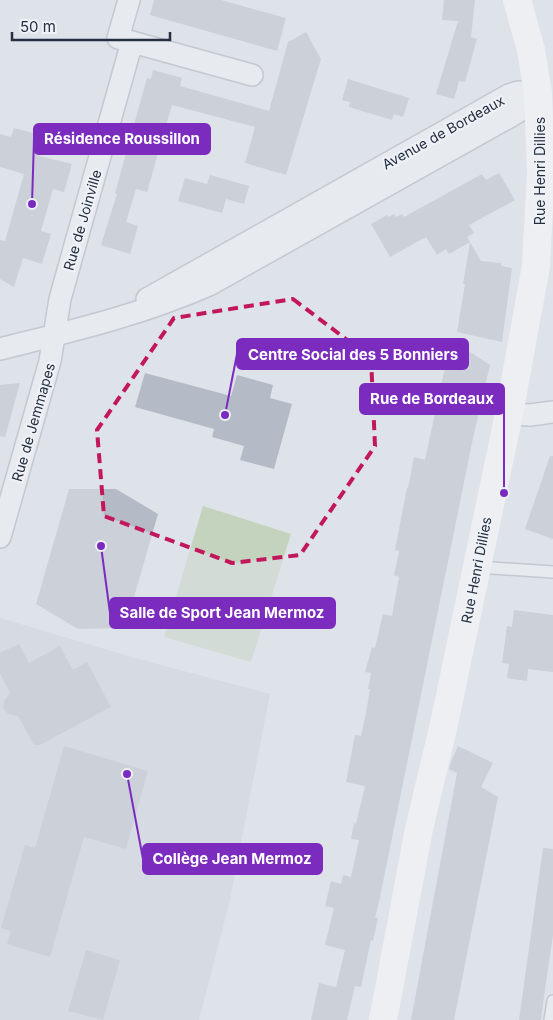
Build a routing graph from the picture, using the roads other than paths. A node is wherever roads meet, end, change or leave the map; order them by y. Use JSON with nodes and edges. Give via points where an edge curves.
{"nodes":[{"id":1,"x":129,"y":0,"type":"edge"},
{"id":2,"x":517,"y":0,"type":"edge"},
{"id":3,"x":132,"y":42,"type":"junction"},
{"id":4,"x":252,"y":74,"type":"dead end"},
{"id":5,"x":538,"y":93,"type":"junction"},
{"id":6,"x":55,"y":335,"type":"junction"},
{"id":7,"x":0,"y":349,"type":"edge"},
{"id":8,"x":553,"y":412,"type":"edge"},
{"id":9,"x":509,"y":414,"type":"junction"},
{"id":10,"x":6,"y":493,"type":"edge"},
{"id":11,"x":0,"y":537,"type":"edge"},
{"id":12,"x":477,"y":567,"type":"junction"},
{"id":13,"x":553,"y":572,"type":"edge"},
{"id":14,"x":553,"y":1002,"type":"edge"},
{"id":15,"x":384,"y":1020,"type":"edge"},
{"id":16,"x":550,"y":1020,"type":"edge"}],
"edges":[{"from":1,"to":3,"type":"street","via":[[118,38]]},
{"from":2,"to":5,"type":"street","name":"Rue Henri Dillies","via":[[531,50]]},
{"from":3,"to":4,"type":"street"},
{"from":3,"to":6,"type":"street","name":"Rue de Joinville","via":[[60,298]]},
{"from":5,"to":6,"type":"street","name":"Avenue de Bordeaux","via":[[509,95],[100,324]]},
{"from":5,"to":9,"type":"street","name":"Rue Henri Dillies","via":[[542,154],[538,245]]},
{"from":6,"to":7,"type":"street","name":"Avenue de Bordeaux"},
{"from":6,"to":10,"type":"street","name":"Rue de Jemmapes","via":[[50,361]]},
{"from":8,"to":9,"type":"street"},
{"from":9,"to":12,"type":"street","name":"Rue Henri Dillies"},
{"from":10,"to":11,"type":"street","name":"Rue de Jemmapes"},
{"from":12,"to":13,"type":"lane"},
{"from":12,"to":15,"type":"street","name":"Rue Henri Dillies","via":[[420,829]]},
{"from":14,"to":16,"type":"lane"}]}
